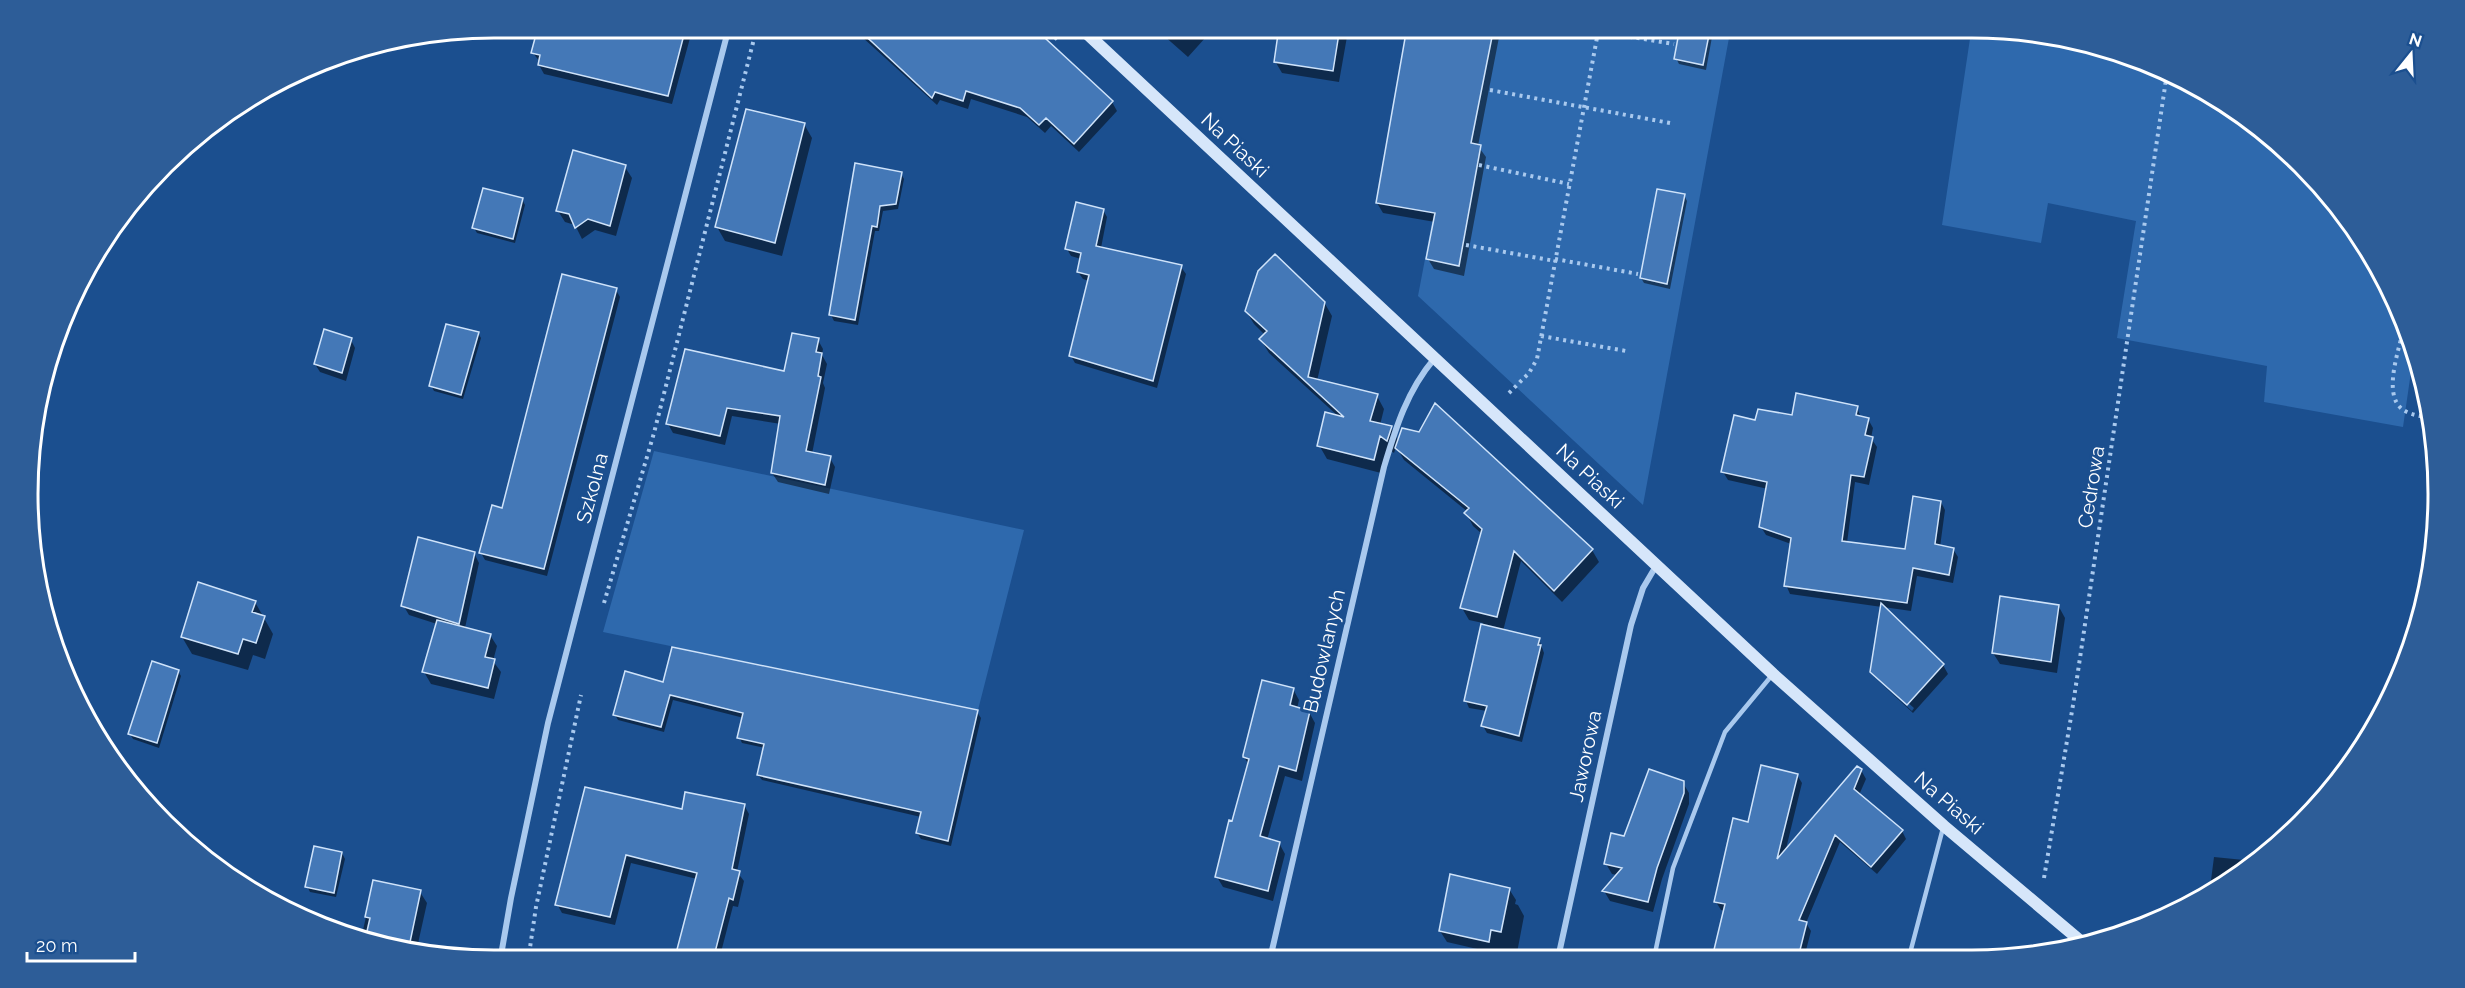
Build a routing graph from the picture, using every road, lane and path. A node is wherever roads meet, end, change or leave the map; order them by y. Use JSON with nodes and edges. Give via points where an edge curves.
{"nodes":[{"id":1,"x":726,"y":38,"type":"edge"},
{"id":2,"x":754,"y":38,"type":"edge"},
{"id":3,"x":1092,"y":38,"type":"edge"},
{"id":4,"x":1597,"y":38,"type":"edge"},
{"id":5,"x":1642,"y":38,"type":"edge"},
{"id":6,"x":1674,"y":44,"type":"dead end"},
{"id":7,"x":2166,"y":82,"type":"edge"},
{"id":8,"x":1490,"y":90,"type":"dead end"},
{"id":9,"x":1584,"y":107,"type":"junction"},
{"id":10,"x":1670,"y":123,"type":"dead end"},
{"id":11,"x":1479,"y":165,"type":"dead end"},
{"id":12,"x":1569,"y":184,"type":"junction"},
{"id":13,"x":1466,"y":245,"type":"dead end"},
{"id":14,"x":1555,"y":260,"type":"junction"},
{"id":15,"x":1638,"y":274,"type":"dead end"},
{"id":16,"x":1541,"y":336,"type":"junction"},
{"id":17,"x":2401,"y":341,"type":"edge"},
{"id":18,"x":1626,"y":351,"type":"dead end"},
{"id":19,"x":1434,"y":359,"type":"junction"},
{"id":20,"x":1507,"y":396,"type":"dead end"},
{"id":21,"x":2421,"y":416,"type":"edge"},
{"id":22,"x":1656,"y":565,"type":"junction"},
{"id":23,"x":602,"y":614,"type":"dead end"},
{"id":24,"x":1773,"y":674,"type":"junction"},
{"id":25,"x":581,"y":692,"type":"dead end"},
{"id":26,"x":1944,"y":825,"type":"junction"},
{"id":27,"x":2038,"y":905,"type":"junction"},
{"id":28,"x":2077,"y":938,"type":"edge"},
{"id":29,"x":502,"y":950,"type":"edge"},
{"id":30,"x":530,"y":950,"type":"edge"},
{"id":31,"x":1272,"y":950,"type":"edge"},
{"id":32,"x":1560,"y":950,"type":"edge"},
{"id":33,"x":1656,"y":950,"type":"edge"},
{"id":34,"x":1912,"y":950,"type":"edge"}],
"edges":[{"from":1,"to":29,"type":"street","name":"Szkolna","via":[[548,723]]},
{"from":2,"to":23,"type":"path","via":[[654,433]]},
{"from":3,"to":19,"type":"street","name":"Na Piaski"},
{"from":4,"to":9,"type":"path"},
{"from":5,"to":6,"type":"path"},
{"from":7,"to":27,"type":"path","name":"Cedrowa","via":[[2073,705]]},
{"from":8,"to":9,"type":"path"},
{"from":9,"to":10,"type":"path"},
{"from":9,"to":12,"type":"path"},
{"from":11,"to":12,"type":"path"},
{"from":12,"to":14,"type":"path"},
{"from":13,"to":14,"type":"path"},
{"from":14,"to":15,"type":"path"},
{"from":14,"to":16,"type":"path"},
{"from":16,"to":18,"type":"path"},
{"from":16,"to":20,"type":"path","via":[[1537,359]]},
{"from":17,"to":21,"type":"path","via":[[2394,399],[2411,414]]},
{"from":19,"to":22,"type":"street","name":"Na Piaski"},
{"from":19,"to":31,"type":"street","name":"Budowlanych","via":[[1418,378],[1399,417],[1384,467]]},
{"from":22,"to":24,"type":"street","name":"Na Piaski"},
{"from":22,"to":32,"type":"street","name":"Jaworowa","via":[[1643,588],[1631,626]]},
{"from":24,"to":26,"type":"street","name":"Na Piaski"},
{"from":24,"to":33,"type":"lane","via":[[1725,732],[1673,868]]},
{"from":25,"to":30,"type":"path"},
{"from":26,"to":27,"type":"street","name":"Na Piaski"},
{"from":26,"to":34,"type":"lane"},
{"from":27,"to":28,"type":"street","name":"Na Piaski"}]}
